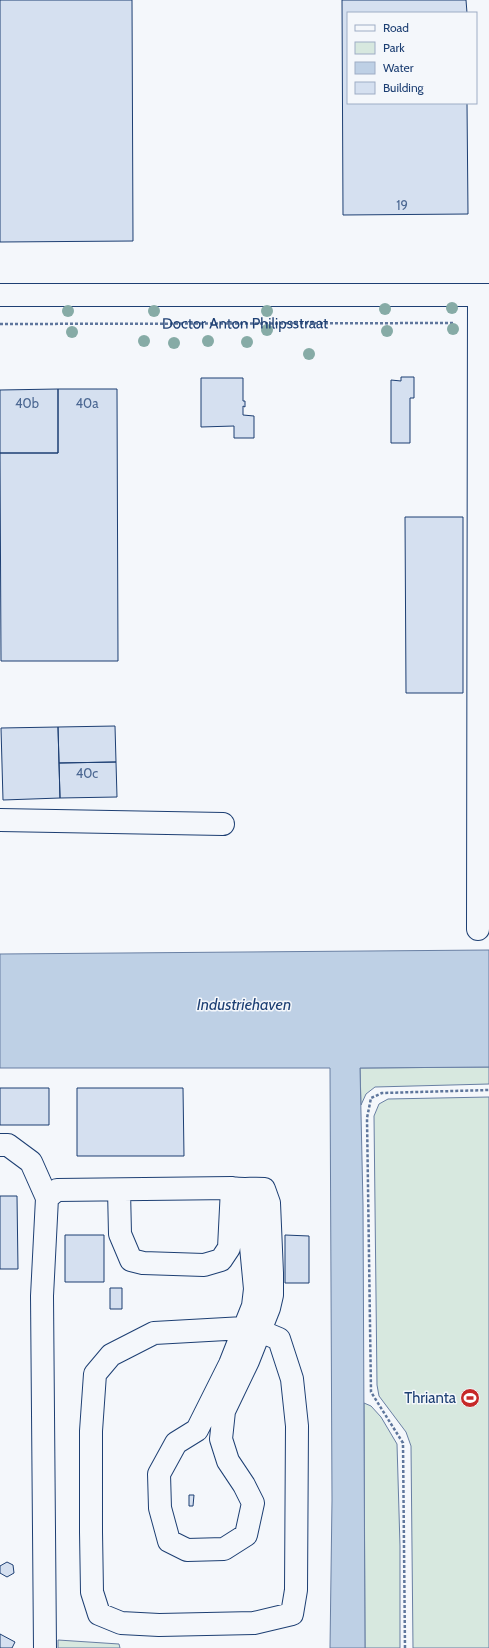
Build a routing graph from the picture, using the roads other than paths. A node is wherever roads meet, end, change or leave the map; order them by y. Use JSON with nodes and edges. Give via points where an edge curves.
{"nodes":[{"id":1,"x":0,"y":295,"type":"edge"},
{"id":2,"x":484,"y":295,"type":"edge"},
{"id":3,"x":0,"y":820,"type":"edge"},
{"id":4,"x":223,"y":824,"type":"dead end"},
{"id":5,"x":478,"y":929,"type":"dead end"},
{"id":6,"x":0,"y":1145,"type":"edge"},
{"id":7,"x":238,"y":1189,"type":"junction"},
{"id":8,"x":119,"y":1190,"type":"junction"},
{"id":9,"x":47,"y":1198,"type":"junction"},
{"id":10,"x":252,"y":1330,"type":"junction"},
{"id":11,"x":45,"y":1648,"type":"edge"}],
"edges":[{"from":1,"to":2,"type":"street","name":"Doctor Anton Philipsstraat"},
{"from":2,"to":5,"type":"street","via":[[479,323]]},
{"from":3,"to":4,"type":"street"},
{"from":6,"to":9,"type":"street","via":[[8,1145],[31,1162]]},
{"from":7,"to":8,"type":"street"},
{"from":7,"to":8,"type":"street","via":[[229,1248],[221,1260],[204,1264],[143,1263],[131,1260],[120,1234]]},
{"from":7,"to":10,"type":"street","via":[[264,1189],[269,1203],[272,1295],[269,1308]]},
{"from":8,"to":9,"type":"street","via":[[57,1190]]},
{"from":9,"to":11,"type":"street","via":[[42,1296]]},
{"from":10,"to":10,"type":"street","via":[[230,1364],[198,1430],[176,1443],[159,1474],[160,1508],[169,1541],[187,1550],[224,1549],[246,1535],[252,1503],[244,1484],[228,1461],[221,1439],[224,1411]]},
{"from":10,"to":10,"type":"street","via":[[154,1333],[111,1355],[95,1374],[91,1431],[91,1532],[92,1592],[99,1614],[121,1623],[159,1625],[254,1623],[292,1614],[296,1590],[297,1457],[292,1379],[279,1339]]}]}
